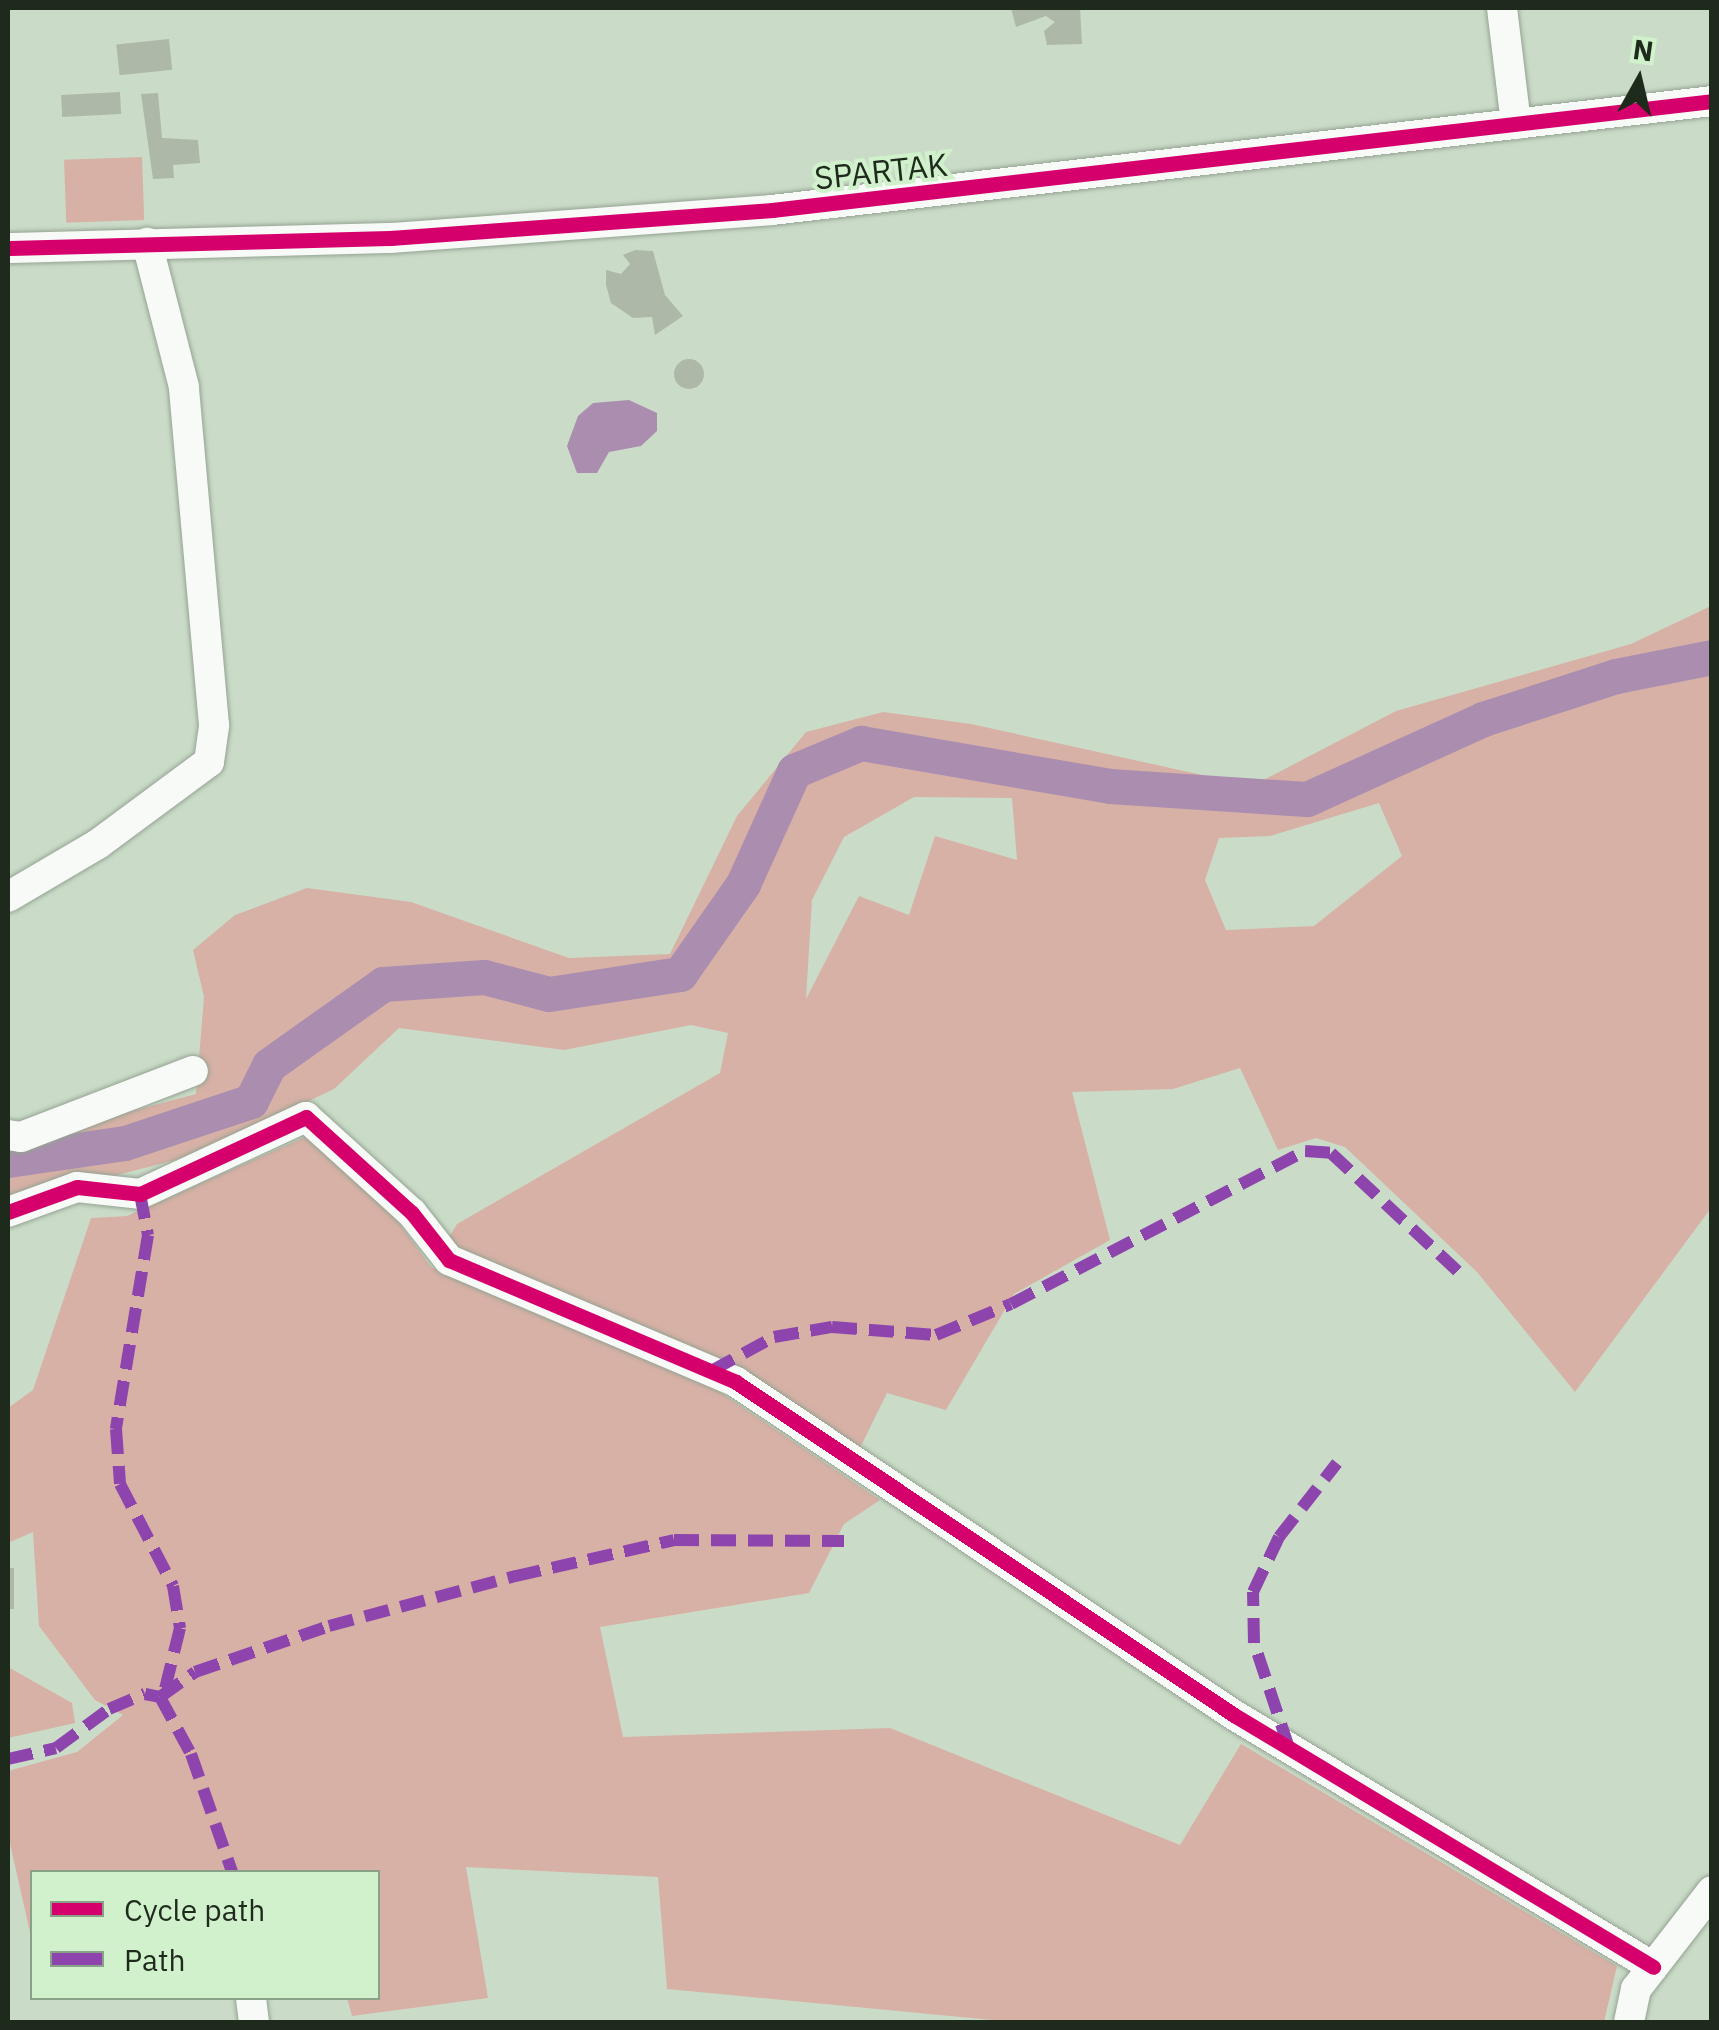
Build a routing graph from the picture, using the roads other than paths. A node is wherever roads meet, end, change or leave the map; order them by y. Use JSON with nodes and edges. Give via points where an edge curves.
{"nodes":[{"id":1,"x":1502,"y":8,"type":"edge"},
{"id":2,"x":1712,"y":101,"type":"edge"},
{"id":3,"x":1516,"y":124,"type":"junction"},
{"id":4,"x":147,"y":242,"type":"junction"},
{"id":5,"x":8,"y":248,"type":"edge"},
{"id":6,"x":8,"y":897,"type":"edge"},
{"id":7,"x":193,"y":1071,"type":"dead end"},
{"id":8,"x":8,"y":1135,"type":"edge"},
{"id":9,"x":8,"y":1212,"type":"edge"},
{"id":10,"x":1712,"y":1891,"type":"edge"},
{"id":11,"x":1653,"y":1967,"type":"junction"},
{"id":12,"x":1629,"y":2022,"type":"edge"}],
"edges":[{"from":1,"to":3,"type":"street"},
{"from":2,"to":3,"type":"street","name":"SPARTAK"},
{"from":3,"to":4,"type":"street","name":"SPARTAK","via":[[772,210],[391,238]]},
{"from":4,"to":5,"type":"street","name":"SPARTAK"},
{"from":4,"to":6,"type":"street","via":[[184,387],[214,725],[209,762],[98,844]]},
{"from":7,"to":8,"type":"street","via":[[21,1137]]},
{"from":9,"to":11,"type":"street","via":[[77,1187],[140,1194],[306,1117],[412,1213],[449,1260],[736,1382],[1234,1715]]},
{"from":10,"to":11,"type":"street"},
{"from":11,"to":12,"type":"street","via":[[1636,1989]]}]}
